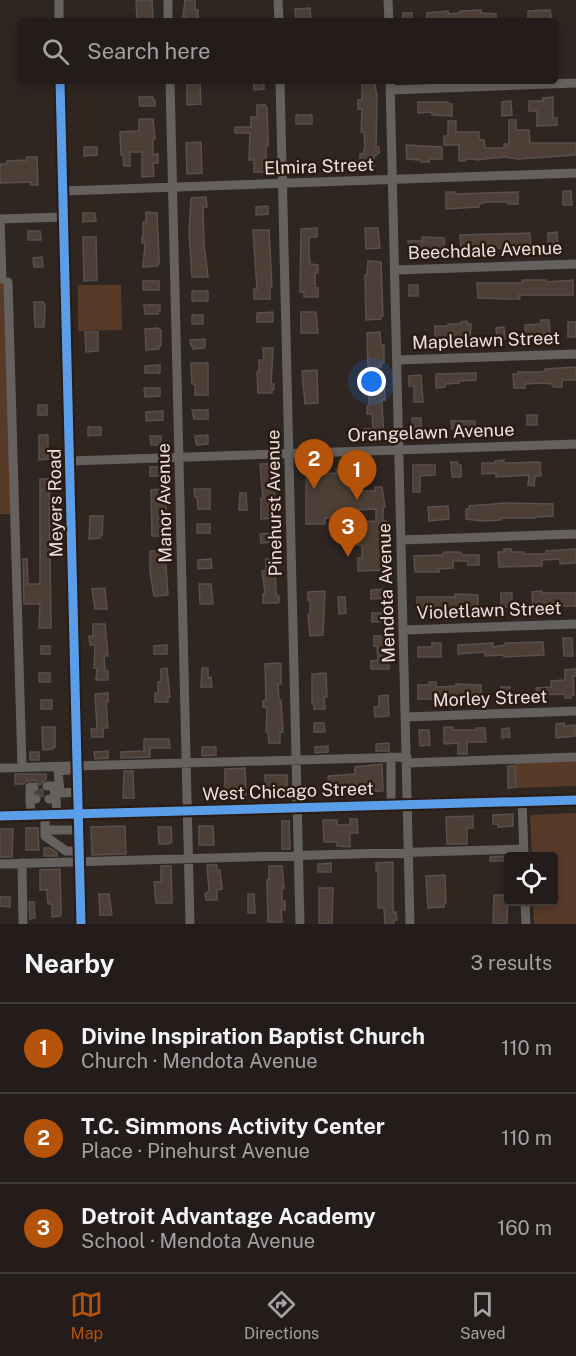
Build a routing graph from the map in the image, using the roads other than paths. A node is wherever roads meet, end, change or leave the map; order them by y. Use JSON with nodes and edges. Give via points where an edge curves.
{"nodes":[{"id":1,"x":59,"y":0,"type":"edge"},
{"id":2,"x":168,"y":0,"type":"edge"},
{"id":3,"x":278,"y":0,"type":"edge"},
{"id":4,"x":388,"y":0,"type":"edge"},
{"id":5,"x":59,"y":18,"type":"edge"},
{"id":6,"x":168,"y":18,"type":"edge"},
{"id":7,"x":279,"y":18,"type":"edge"},
{"id":8,"x":389,"y":18,"type":"edge"},
{"id":9,"x":558,"y":83,"type":"edge"},
{"id":10,"x":576,"y":83,"type":"edge"},
{"id":11,"x":60,"y":84,"type":"edge"},
{"id":12,"x":170,"y":84,"type":"edge"},
{"id":13,"x":280,"y":84,"type":"edge"},
{"id":14,"x":483,"y":84,"type":"edge"},
{"id":15,"x":390,"y":85,"type":"edge"},
{"id":16,"x":576,"y":173,"type":"edge"},
{"id":17,"x":393,"y":180,"type":"junction"},
{"id":18,"x":283,"y":183,"type":"junction"},
{"id":19,"x":172,"y":188,"type":"junction"},
{"id":20,"x":63,"y":191,"type":"junction"},
{"id":21,"x":63,"y":217,"type":"junction"},
{"id":22,"x":0,"y":219,"type":"edge"},
{"id":23,"x":576,"y":264,"type":"edge"},
{"id":24,"x":395,"y":270,"type":"junction"},
{"id":25,"x":4,"y":280,"type":"edge"},
{"id":26,"x":576,"y":354,"type":"edge"},
{"id":27,"x":397,"y":360,"type":"junction"},
{"id":28,"x":576,"y":444,"type":"edge"},
{"id":29,"x":399,"y":450,"type":"junction"},
{"id":30,"x":289,"y":454,"type":"junction"},
{"id":31,"x":180,"y":457,"type":"junction"},
{"id":32,"x":70,"y":461,"type":"junction"},
{"id":33,"x":576,"y":534,"type":"edge"},
{"id":34,"x":401,"y":540,"type":"junction"},
{"id":35,"x":576,"y":624,"type":"edge"},
{"id":36,"x":404,"y":630,"type":"junction"},
{"id":37,"x":576,"y":711,"type":"edge"},
{"id":38,"x":406,"y":717,"type":"junction"},
{"id":39,"x":390,"y":757,"type":"junction"},
{"id":40,"x":576,"y":757,"type":"edge"},
{"id":41,"x":297,"y":760,"type":"junction"},
{"id":42,"x":407,"y":760,"type":"junction"},
{"id":43,"x":187,"y":763,"type":"junction"},
{"id":44,"x":22,"y":767,"type":"junction"},
{"id":45,"x":0,"y":768,"type":"edge"},
{"id":46,"x":77,"y":768,"type":"junction"},
{"id":47,"x":53,"y":792,"type":"junction"},
{"id":48,"x":78,"y":792,"type":"junction"},
{"id":49,"x":33,"y":794,"type":"dead end"},
{"id":50,"x":576,"y":800,"type":"edge"},
{"id":51,"x":522,"y":801,"type":"junction"},
{"id":52,"x":391,"y":805,"type":"junction"},
{"id":53,"x":408,"y":805,"type":"junction"},
{"id":54,"x":299,"y":808,"type":"junction"},
{"id":55,"x":188,"y":811,"type":"junction"},
{"id":56,"x":78,"y":813,"type":"junction"},
{"id":57,"x":45,"y":814,"type":"junction"},
{"id":58,"x":57,"y":814,"type":"junction"},
{"id":59,"x":31,"y":815,"type":"junction"},
{"id":60,"x":0,"y":816,"type":"edge"},
{"id":61,"x":45,"y":830,"type":"junction"},
{"id":62,"x":79,"y":830,"type":"junction"},
{"id":63,"x":524,"y":852,"type":"edge"},
{"id":64,"x":408,"y":853,"type":"junction"},
{"id":65,"x":504,"y":853,"type":"edge"},
{"id":66,"x":299,"y":855,"type":"junction"},
{"id":67,"x":80,"y":856,"type":"junction"},
{"id":68,"x":189,"y":858,"type":"junction"},
{"id":69,"x":22,"y":863,"type":"junction"},
{"id":70,"x":0,"y":864,"type":"edge"},
{"id":71,"x":525,"y":906,"type":"edge"},
{"id":72,"x":23,"y":924,"type":"edge"},
{"id":73,"x":81,"y":924,"type":"edge"},
{"id":74,"x":190,"y":924,"type":"edge"},
{"id":75,"x":300,"y":924,"type":"edge"},
{"id":76,"x":410,"y":924,"type":"edge"},
{"id":77,"x":526,"y":924,"type":"edge"}],
"edges":[{"from":1,"to":5,"type":"street"},
{"from":2,"to":6,"type":"street"},
{"from":3,"to":7,"type":"street"},
{"from":4,"to":8,"type":"street"},
{"from":9,"to":10,"type":"street"},
{"from":11,"to":20,"type":"street","name":"Meyers Road"},
{"from":12,"to":19,"type":"street","name":"Manor Avenue"},
{"from":13,"to":18,"type":"street","name":"Pinehurst Avenue"},
{"from":14,"to":15,"type":"street"},
{"from":15,"to":17,"type":"street","name":"Mendota Avenue"},
{"from":16,"to":17,"type":"street","name":"Elmira Street"},
{"from":17,"to":18,"type":"street","name":"Elmira Street"},
{"from":17,"to":24,"type":"street","name":"Mendota Avenue"},
{"from":18,"to":19,"type":"street","name":"Elmira Street"},
{"from":18,"to":30,"type":"street","name":"Pinehurst Avenue"},
{"from":19,"to":20,"type":"street","name":"Elmira Street"},
{"from":19,"to":31,"type":"street","name":"Manor Avenue"},
{"from":20,"to":21,"type":"street","name":"Meyers Road"},
{"from":21,"to":22,"type":"street"},
{"from":21,"to":32,"type":"street","name":"Meyers Road"},
{"from":22,"to":25,"type":"street"},
{"from":23,"to":24,"type":"street","name":"Beechdale Avenue"},
{"from":24,"to":27,"type":"street","name":"Mendota Avenue"},
{"from":25,"to":44,"type":"street"},
{"from":26,"to":27,"type":"street","name":"Maplelawn Street"},
{"from":27,"to":29,"type":"street","name":"Mendota Avenue"},
{"from":28,"to":29,"type":"street","name":"Orangelawn Avenue"},
{"from":29,"to":30,"type":"street","name":"Orangelawn Avenue"},
{"from":29,"to":34,"type":"street","name":"Mendota Avenue"},
{"from":30,"to":31,"type":"street","name":"Orangelawn Avenue"},
{"from":30,"to":41,"type":"street","name":"Pinehurst Avenue"},
{"from":31,"to":32,"type":"street","name":"Orangelawn Avenue"},
{"from":31,"to":43,"type":"street","name":"Manor Avenue"},
{"from":32,"to":46,"type":"street","name":"Meyers Road"},
{"from":33,"to":34,"type":"street"},
{"from":34,"to":36,"type":"street","name":"Mendota Avenue"},
{"from":35,"to":36,"type":"street","name":"Violetlawn Street"},
{"from":36,"to":38,"type":"street","name":"Mendota Avenue"},
{"from":37,"to":38,"type":"street","name":"Morley Street"},
{"from":38,"to":42,"type":"street","name":"Mendota Avenue"},
{"from":39,"to":41,"type":"street"},
{"from":39,"to":42,"type":"street"},
{"from":39,"to":52,"type":"street"},
{"from":40,"to":42,"type":"street"},
{"from":41,"to":43,"type":"street"},
{"from":41,"to":54,"type":"street","name":"Pinehurst Avenue"},
{"from":42,"to":53,"type":"street","name":"Mendota Avenue"},
{"from":43,"to":46,"type":"street"},
{"from":43,"to":55,"type":"street","name":"Manor Avenue"},
{"from":44,"to":45,"type":"street"},
{"from":44,"to":46,"type":"street"},
{"from":46,"to":47,"type":"street","via":[[58,771]]},
{"from":46,"to":48,"type":"street","name":"Meyers Road"},
{"from":47,"to":48,"type":"street"},
{"from":47,"to":58,"type":"street"},
{"from":48,"to":56,"type":"street","name":"Meyers Road"},
{"from":49,"to":59,"type":"street"},
{"from":50,"to":51,"type":"street","name":"West Chicago Street"},
{"from":51,"to":53,"type":"street","name":"West Chicago Street"},
{"from":51,"to":63,"type":"street"},
{"from":52,"to":53,"type":"street","name":"West Chicago Street"},
{"from":52,"to":54,"type":"street","name":"West Chicago Street"},
{"from":53,"to":64,"type":"street","name":"Mendota Avenue"},
{"from":54,"to":55,"type":"street","name":"West Chicago Street"},
{"from":54,"to":66,"type":"street","name":"Pinehurst Avenue"},
{"from":55,"to":56,"type":"street","name":"West Chicago Street"},
{"from":55,"to":68,"type":"street","name":"Manor Avenue"},
{"from":56,"to":58,"type":"street","name":"West Chicago Street"},
{"from":56,"to":62,"type":"street","name":"Meyers Road"},
{"from":57,"to":58,"type":"street","name":"West Chicago Street"},
{"from":57,"to":59,"type":"street","name":"West Chicago Street"},
{"from":57,"to":61,"type":"street"},
{"from":59,"to":60,"type":"street","name":"West Chicago Street"},
{"from":61,"to":62,"type":"street"},
{"from":61,"to":67,"type":"street","via":[[45,836]]},
{"from":62,"to":67,"type":"street","name":"Meyers Road"},
{"from":64,"to":65,"type":"street"},
{"from":64,"to":66,"type":"street"},
{"from":64,"to":76,"type":"street","name":"Mendota Avenue"},
{"from":66,"to":68,"type":"street"},
{"from":66,"to":75,"type":"street","name":"Pinehurst Avenue"},
{"from":67,"to":68,"type":"street"},
{"from":67,"to":69,"type":"street"},
{"from":67,"to":73,"type":"street","name":"Meyers Road"},
{"from":68,"to":74,"type":"street","name":"Manor Avenue"},
{"from":69,"to":70,"type":"street"},
{"from":69,"to":72,"type":"street"},
{"from":71,"to":77,"type":"street"}]}
